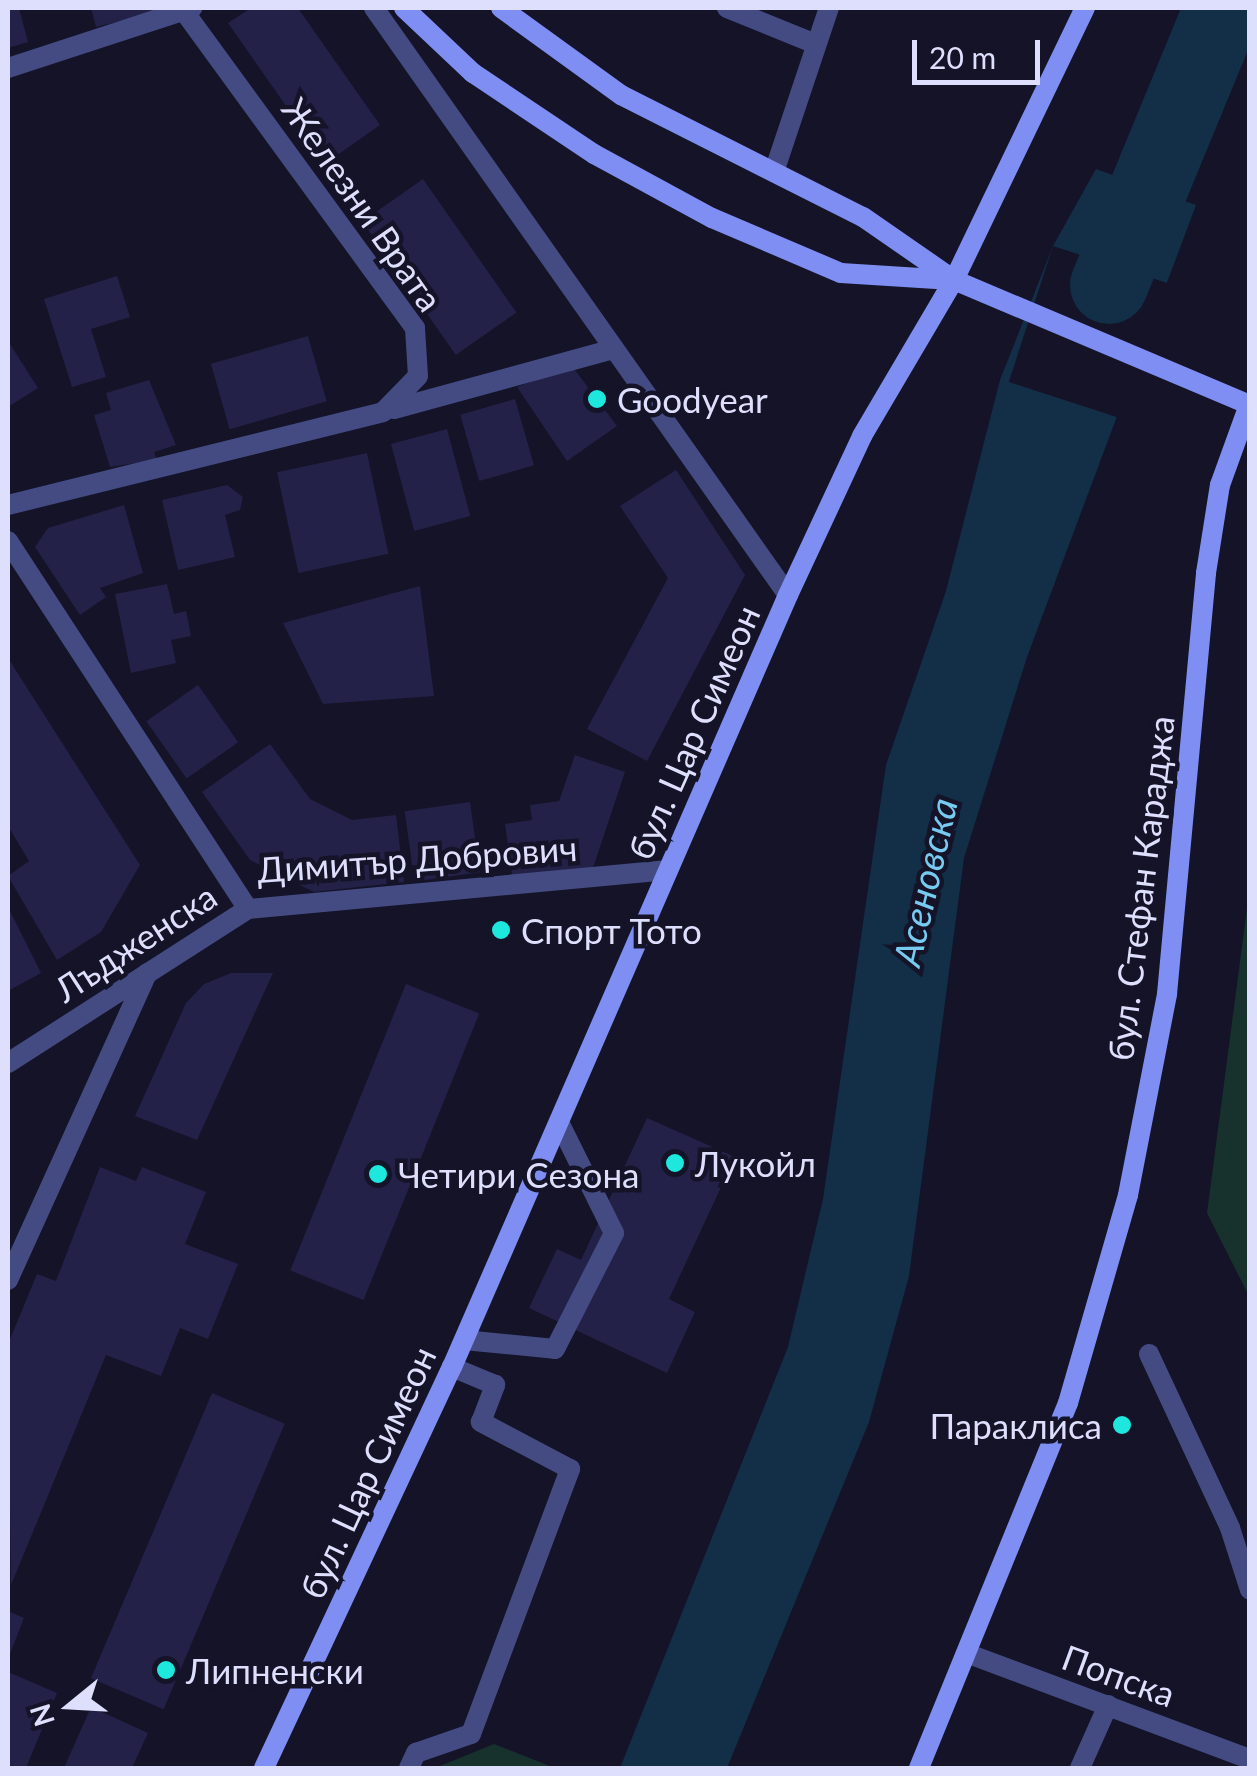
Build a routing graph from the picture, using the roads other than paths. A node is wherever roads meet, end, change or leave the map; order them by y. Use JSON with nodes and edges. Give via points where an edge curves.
{"nodes":[{"id":1,"x":374,"y":8,"type":"edge"},
{"id":2,"x":404,"y":8,"type":"edge"},
{"id":3,"x":727,"y":8,"type":"edge"},
{"id":4,"x":829,"y":8,"type":"edge"},
{"id":5,"x":1085,"y":8,"type":"edge"},
{"id":6,"x":188,"y":10,"type":"edge"},
{"id":7,"x":510,"y":10,"type":"edge"},
{"id":8,"x":813,"y":44,"type":"junction"},
{"id":9,"x":8,"y":68,"type":"edge"},
{"id":10,"x":774,"y":172,"type":"junction"},
{"id":11,"x":954,"y":280,"type":"junction"},
{"id":12,"x":614,"y":349,"type":"junction"},
{"id":13,"x":1249,"y":403,"type":"edge"},
{"id":14,"x":382,"y":412,"type":"junction"},
{"id":15,"x":8,"y":505,"type":"edge"},
{"id":16,"x":8,"y":541,"type":"edge"},
{"id":17,"x":788,"y":595,"type":"junction"},
{"id":18,"x":668,"y":870,"type":"junction"},
{"id":19,"x":248,"y":909,"type":"junction"},
{"id":20,"x":147,"y":973,"type":"junction"},
{"id":21,"x":8,"y":1063,"type":"edge"},
{"id":22,"x":558,"y":1122,"type":"junction"},
{"id":23,"x":8,"y":1280,"type":"edge"},
{"id":24,"x":464,"y":1340,"type":"junction"},
{"id":25,"x":1148,"y":1354,"type":"dead end"},
{"id":26,"x":452,"y":1366,"type":"junction"},
{"id":27,"x":1250,"y":1590,"type":"edge"},
{"id":28,"x":966,"y":1652,"type":"junction"},
{"id":29,"x":1108,"y":1705,"type":"junction"},
{"id":30,"x":1250,"y":1760,"type":"edge"},
{"id":31,"x":264,"y":1768,"type":"edge"},
{"id":32,"x":410,"y":1768,"type":"edge"},
{"id":33,"x":919,"y":1768,"type":"edge"},
{"id":34,"x":1080,"y":1768,"type":"edge"}],
"edges":[{"from":1,"to":12,"type":"street"},
{"from":2,"to":11,"type":"main road","via":[[473,73],[594,154],[712,218],[841,274]]},
{"from":3,"to":8,"type":"street"},
{"from":4,"to":8,"type":"street"},
{"from":5,"to":11,"type":"main road","name":"бул. Цар Симеон"},
{"from":6,"to":9,"type":"street"},
{"from":6,"to":14,"type":"street","name":"Железни Врата","via":[[415,328],[418,376]]},
{"from":7,"to":10,"type":"main road","via":[[621,95]]},
{"from":8,"to":10,"type":"street"},
{"from":10,"to":11,"type":"main road","via":[[863,217]]},
{"from":11,"to":13,"type":"main road"},
{"from":11,"to":17,"type":"main road","name":"бул. Цар Симеон","via":[[862,436]]},
{"from":12,"to":14,"type":"street"},
{"from":12,"to":17,"type":"street"},
{"from":13,"to":28,"type":"main road","name":"бул. Стефан Караджа","via":[[1220,485],[1206,573],[1167,994],[1128,1195],[1068,1402]]},
{"from":14,"to":15,"type":"street"},
{"from":16,"to":19,"type":"street","name":"Димитър Добрович"},
{"from":17,"to":18,"type":"main road","name":"бул. Цар Симеон"},
{"from":18,"to":19,"type":"street","name":"Димитър Добрович"},
{"from":18,"to":22,"type":"main road","name":"бул. Цар Симеон"},
{"from":19,"to":20,"type":"street","name":"Лъдженска"},
{"from":20,"to":21,"type":"street","name":"Лъдженска"},
{"from":20,"to":23,"type":"street"},
{"from":22,"to":24,"type":"main road","name":"бул. Цар Симеон"},
{"from":22,"to":24,"type":"street","via":[[614,1233],[554,1349]]},
{"from":24,"to":26,"type":"main road","name":"бул. Цар Симеон"},
{"from":25,"to":27,"type":"street","via":[[1230,1528]]},
{"from":26,"to":31,"type":"main road","name":"бул. Цар Симеон"},
{"from":26,"to":32,"type":"street","via":[[494,1385],[481,1422],[570,1468],[471,1734],[416,1753]]},
{"from":28,"to":29,"type":"street","name":"Попска"},
{"from":28,"to":33,"type":"main road","name":"бул. Стефан Караджа"},
{"from":29,"to":30,"type":"street","name":"Попска"},
{"from":29,"to":34,"type":"street"}]}
